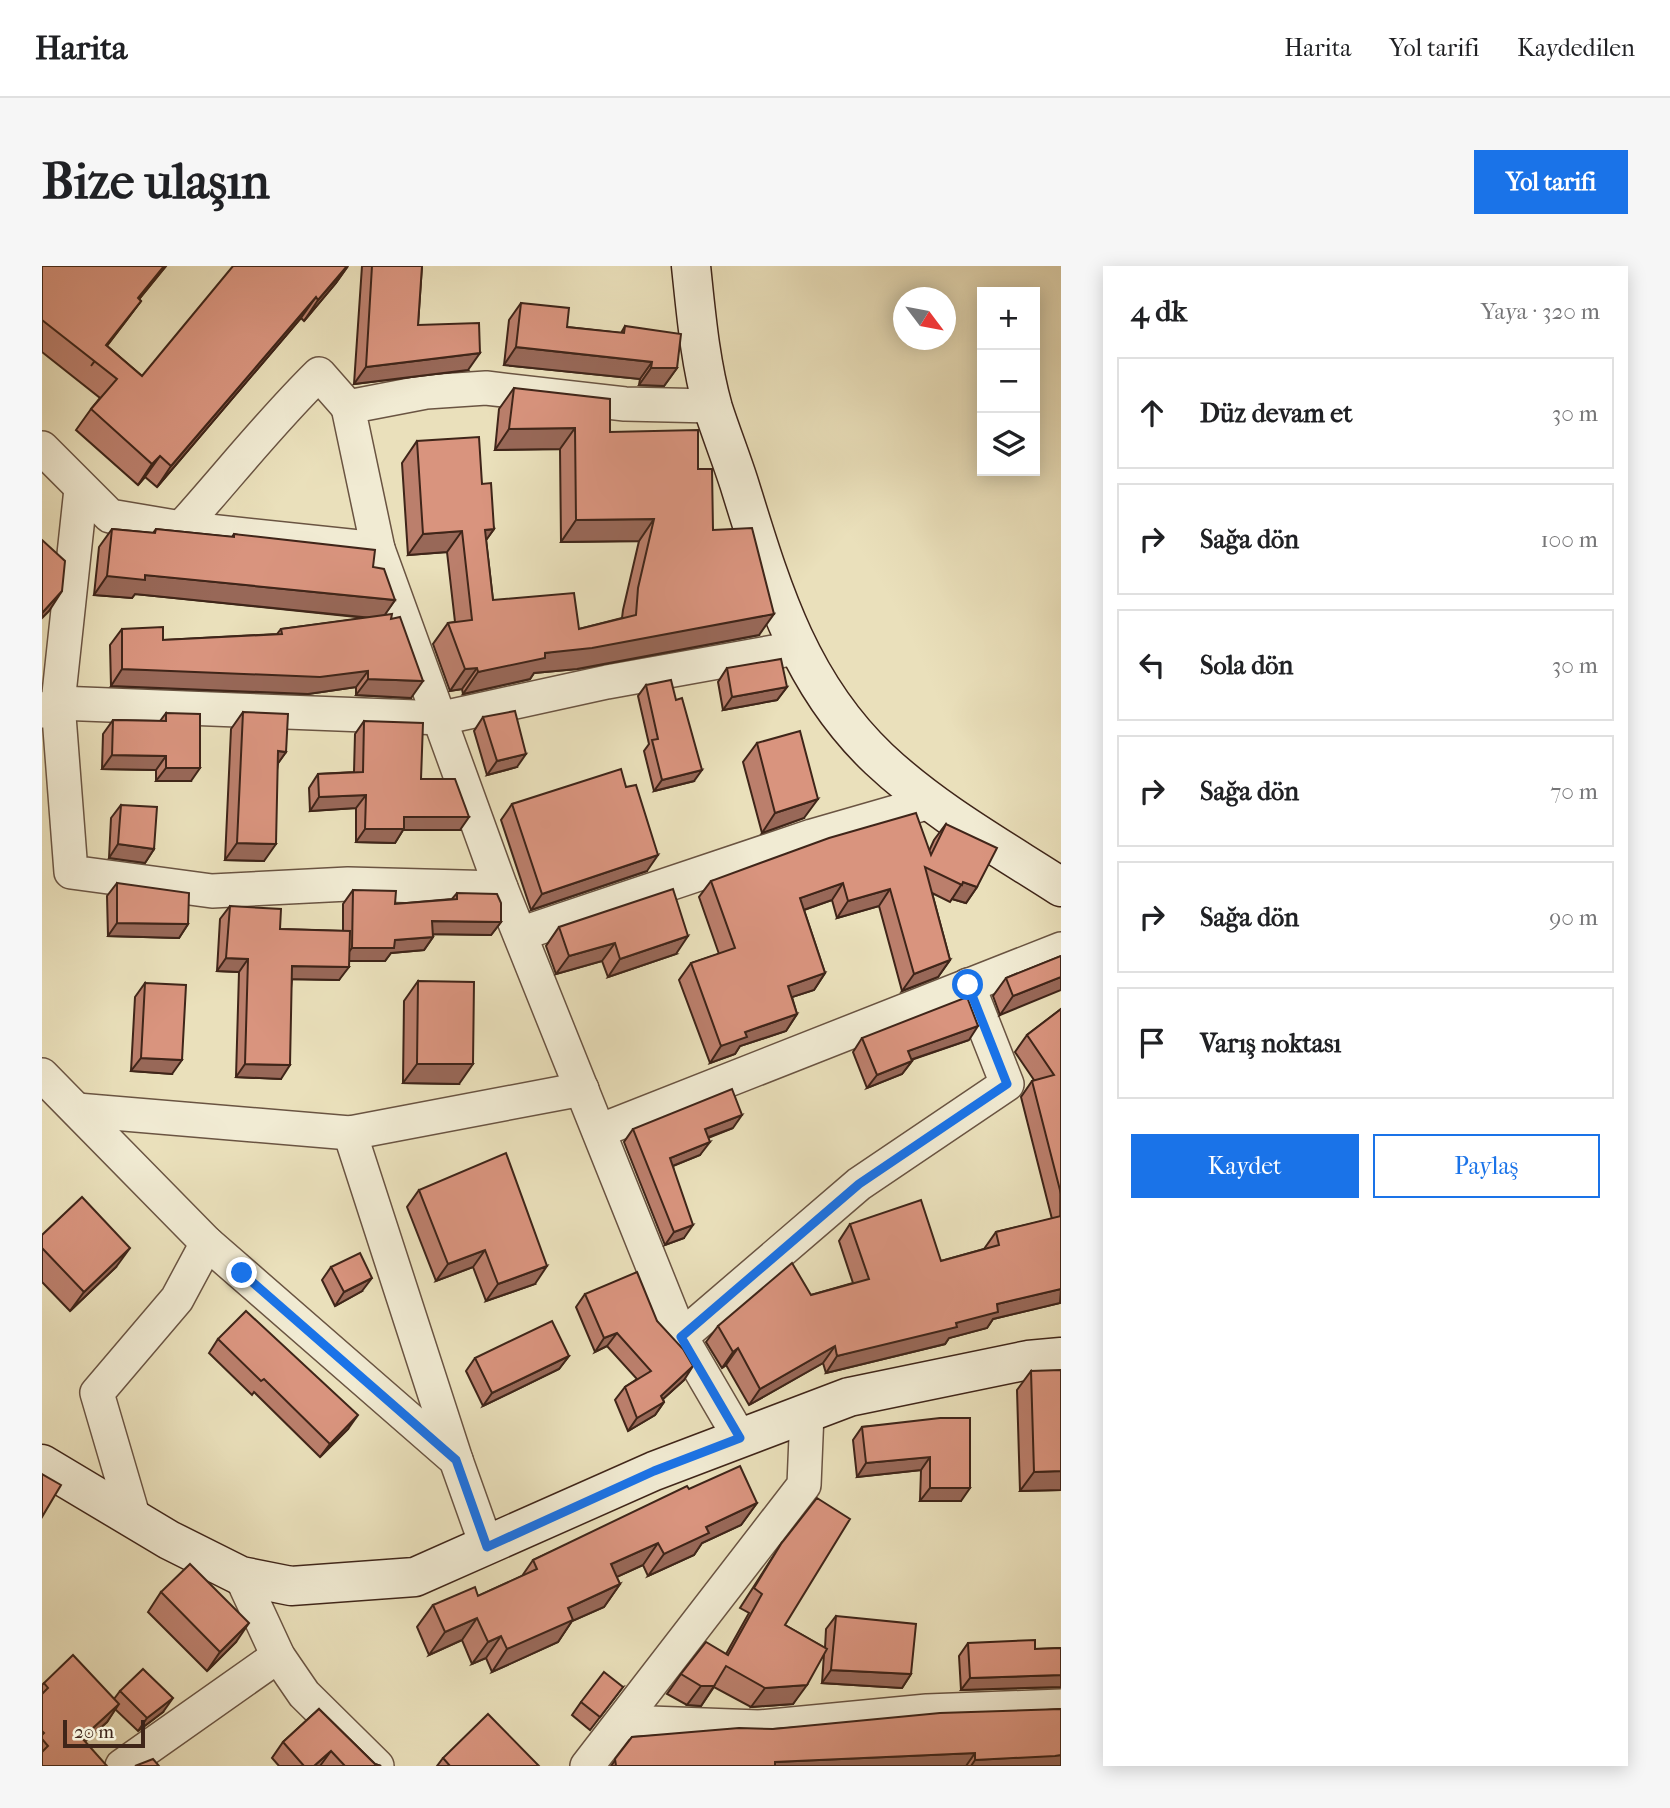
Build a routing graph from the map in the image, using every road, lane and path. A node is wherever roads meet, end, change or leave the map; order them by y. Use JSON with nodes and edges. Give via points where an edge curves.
{"nodes":[{"id":1,"x":691,"y":266,"type":"edge"},
{"id":2,"x":712,"y":406,"type":"junction"},
{"id":3,"x":348,"y":407,"type":"junction"},
{"id":4,"x":42,"y":447,"type":"edge"},
{"id":5,"x":81,"y":489,"type":"junction"},
{"id":6,"x":181,"y":528,"type":"junction"},
{"id":7,"x":379,"y":549,"type":"junction"},
{"id":8,"x":796,"y":648,"type":"junction"},
{"id":9,"x":50,"y":707,"type":"edge"},
{"id":10,"x":442,"y":718,"type":"junction"},
{"id":11,"x":930,"y":802,"type":"junction"},
{"id":12,"x":57,"y":871,"type":"edge"},
{"id":13,"x":1061,"y":887,"type":"edge"},
{"id":14,"x":501,"y":888,"type":"junction"},
{"id":15,"x":520,"y":934,"type":"junction"},
{"id":16,"x":1061,"y":949,"type":"edge"},
{"id":17,"x":968,"y":985,"type":"junction"},
{"id":18,"x":42,"y":1075,"type":"edge"},
{"id":19,"x":582,"y":1089,"type":"junction"},
{"id":20,"x":77,"y":1110,"type":"junction"},
{"id":21,"x":599,"y":1131,"type":"junction"},
{"id":22,"x":350,"y":1133,"type":"junction"},
{"id":23,"x":207,"y":1243,"type":"junction"},
{"id":24,"x":681,"y":1337,"type":"junction"},
{"id":25,"x":1061,"y":1357,"type":"edge"},
{"id":26,"x":807,"y":1413,"type":"junction"},
{"id":27,"x":740,"y":1438,"type":"junction"},
{"id":28,"x":456,"y":1460,"type":"junction"},
{"id":29,"x":42,"y":1464,"type":"edge"},
{"id":30,"x":134,"y":1519,"type":"junction"},
{"id":31,"x":487,"y":1547,"type":"junction"},
{"id":32,"x":241,"y":1576,"type":"junction"},
{"id":33,"x":278,"y":1656,"type":"junction"},
{"id":34,"x":1061,"y":1706,"type":"edge"},
{"id":35,"x":623,"y":1722,"type":"junction"},
{"id":36,"x":130,"y":1763,"type":"edge"},
{"id":37,"x":377,"y":1766,"type":"edge"},
{"id":38,"x":587,"y":1766,"type":"edge"}],
"edges":[{"from":1,"to":2,"type":"street"},
{"from":2,"to":3,"type":"street","via":[[625,404],[486,388],[426,392]]},
{"from":2,"to":8,"type":"street","via":[[760,557]]},
{"from":3,"to":6,"type":"street","via":[[319,373]]},
{"from":3,"to":7,"type":"street"},
{"from":4,"to":5,"type":"street"},
{"from":5,"to":6,"type":"street","via":[[110,516]]},
{"from":5,"to":9,"type":"street"},
{"from":6,"to":7,"type":"street"},
{"from":7,"to":10,"type":"street"},
{"from":8,"to":10,"type":"street"},
{"from":8,"to":11,"type":"street","via":[[827,700],[878,758]]},
{"from":9,"to":10,"type":"street"},
{"from":9,"to":12,"type":"street"},
{"from":10,"to":14,"type":"street"},
{"from":11,"to":13,"type":"street"},
{"from":11,"to":15,"type":"street","via":[[812,836]]},
{"from":12,"to":14,"type":"street","via":[[212,891],[348,884]]},
{"from":14,"to":15,"type":"street"},
{"from":15,"to":19,"type":"street"},
{"from":16,"to":17,"type":"street"},
{"from":17,"to":21,"type":"street"},
{"from":17,"to":24,"type":"street","via":[[1007,1084],[859,1184]]},
{"from":18,"to":20,"type":"street"},
{"from":19,"to":21,"type":"street"},
{"from":19,"to":22,"type":"street"},
{"from":20,"to":22,"type":"street"},
{"from":20,"to":23,"type":"street"},
{"from":21,"to":24,"type":"street"},
{"from":22,"to":28,"type":"street"},
{"from":23,"to":28,"type":"street"},
{"from":23,"to":30,"type":"street","via":[[177,1299],[97,1393]]},
{"from":24,"to":27,"type":"street"},
{"from":25,"to":26,"type":"street","via":[[849,1397]]},
{"from":26,"to":27,"type":"street"},
{"from":26,"to":35,"type":"street","via":[[804,1485]]},
{"from":27,"to":31,"type":"street","via":[[654,1471]]},
{"from":28,"to":31,"type":"street"},
{"from":29,"to":30,"type":"street"},
{"from":30,"to":32,"type":"street"},
{"from":31,"to":32,"type":"street","via":[[415,1577],[291,1586]]},
{"from":32,"to":33,"type":"street"},
{"from":33,"to":36,"type":"street"},
{"from":33,"to":37,"type":"street","via":[[304,1694]]},
{"from":34,"to":35,"type":"street","via":[[927,1711],[759,1727]]},
{"from":35,"to":38,"type":"street"}]}
